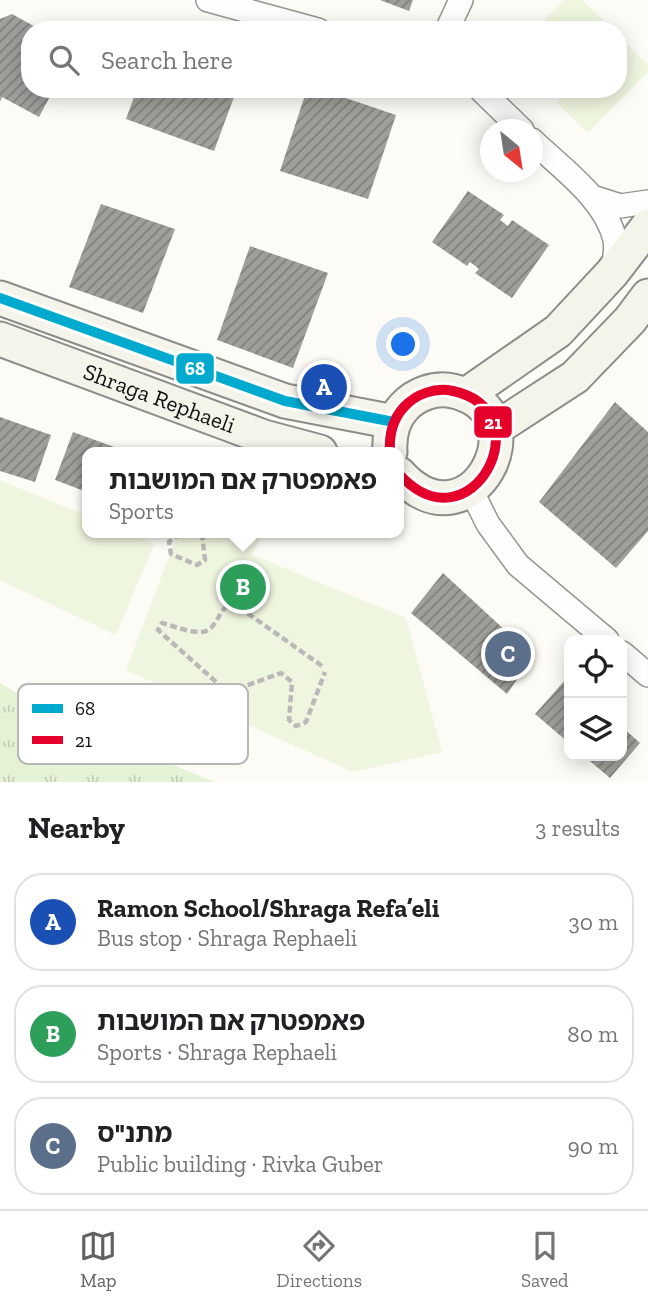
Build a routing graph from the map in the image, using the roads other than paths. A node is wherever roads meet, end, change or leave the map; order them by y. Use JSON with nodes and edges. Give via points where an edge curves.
{"nodes":[{"id":1,"x":208,"y":0,"type":"edge"},
{"id":2,"x":461,"y":0,"type":"edge"},
{"id":3,"x":285,"y":21,"type":"edge"},
{"id":4,"x":451,"y":21,"type":"edge"},
{"id":5,"x":489,"y":98,"type":"edge"},
{"id":6,"x":511,"y":119,"type":"edge"},
{"id":7,"x":543,"y":150,"type":"edge"},
{"id":8,"x":592,"y":197,"type":"junction"},
{"id":9,"x":648,"y":202,"type":"edge"},
{"id":10,"x":648,"y":226,"type":"edge"},
{"id":11,"x":612,"y":273,"type":"junction"},
{"id":12,"x":648,"y":296,"type":"edge"},
{"id":13,"x":0,"y":298,"type":"edge"},
{"id":14,"x":0,"y":339,"type":"edge"},
{"id":15,"x":466,"y":395,"type":"junction"},
{"id":16,"x":495,"y":429,"type":"junction"},
{"id":17,"x":392,"y":437,"type":"edge"},
{"id":18,"x":301,"y":447,"type":"edge"},
{"id":19,"x":404,"y":478,"type":"edge"},
{"id":20,"x":471,"y":490,"type":"junction"},
{"id":21,"x":601,"y":635,"type":"edge"},
{"id":22,"x":627,"y":657,"type":"edge"},
{"id":23,"x":648,"y":675,"type":"edge"}],
"edges":[{"from":1,"to":3,"type":"street"},
{"from":2,"to":4,"type":"street"},
{"from":5,"to":6,"type":"street"},
{"from":7,"to":8,"type":"street"},
{"from":8,"to":9,"type":"street","via":[[620,206]]},
{"from":8,"to":11,"type":"street","via":[[609,221],[616,243]]},
{"from":10,"to":11,"type":"street"},
{"from":11,"to":15,"type":"street","via":[[558,331]]},
{"from":12,"to":16,"type":"street","via":[[575,377]]},
{"from":13,"to":17,"type":"street","name":"Shraga Rephaeli"},
{"from":14,"to":18,"type":"street","name":"Shraga Rephaeli"},
{"from":15,"to":16,"type":"street","via":[[479,403]]},
{"from":15,"to":17,"type":"street","via":[[449,390],[424,394],[403,408]]},
{"from":16,"to":20,"type":"street","via":[[493,463]]},
{"from":19,"to":20,"type":"street","via":[[423,494],[439,497]]},
{"from":20,"to":21,"type":"street","via":[[495,536],[518,565]]},
{"from":22,"to":23,"type":"street"}]}
